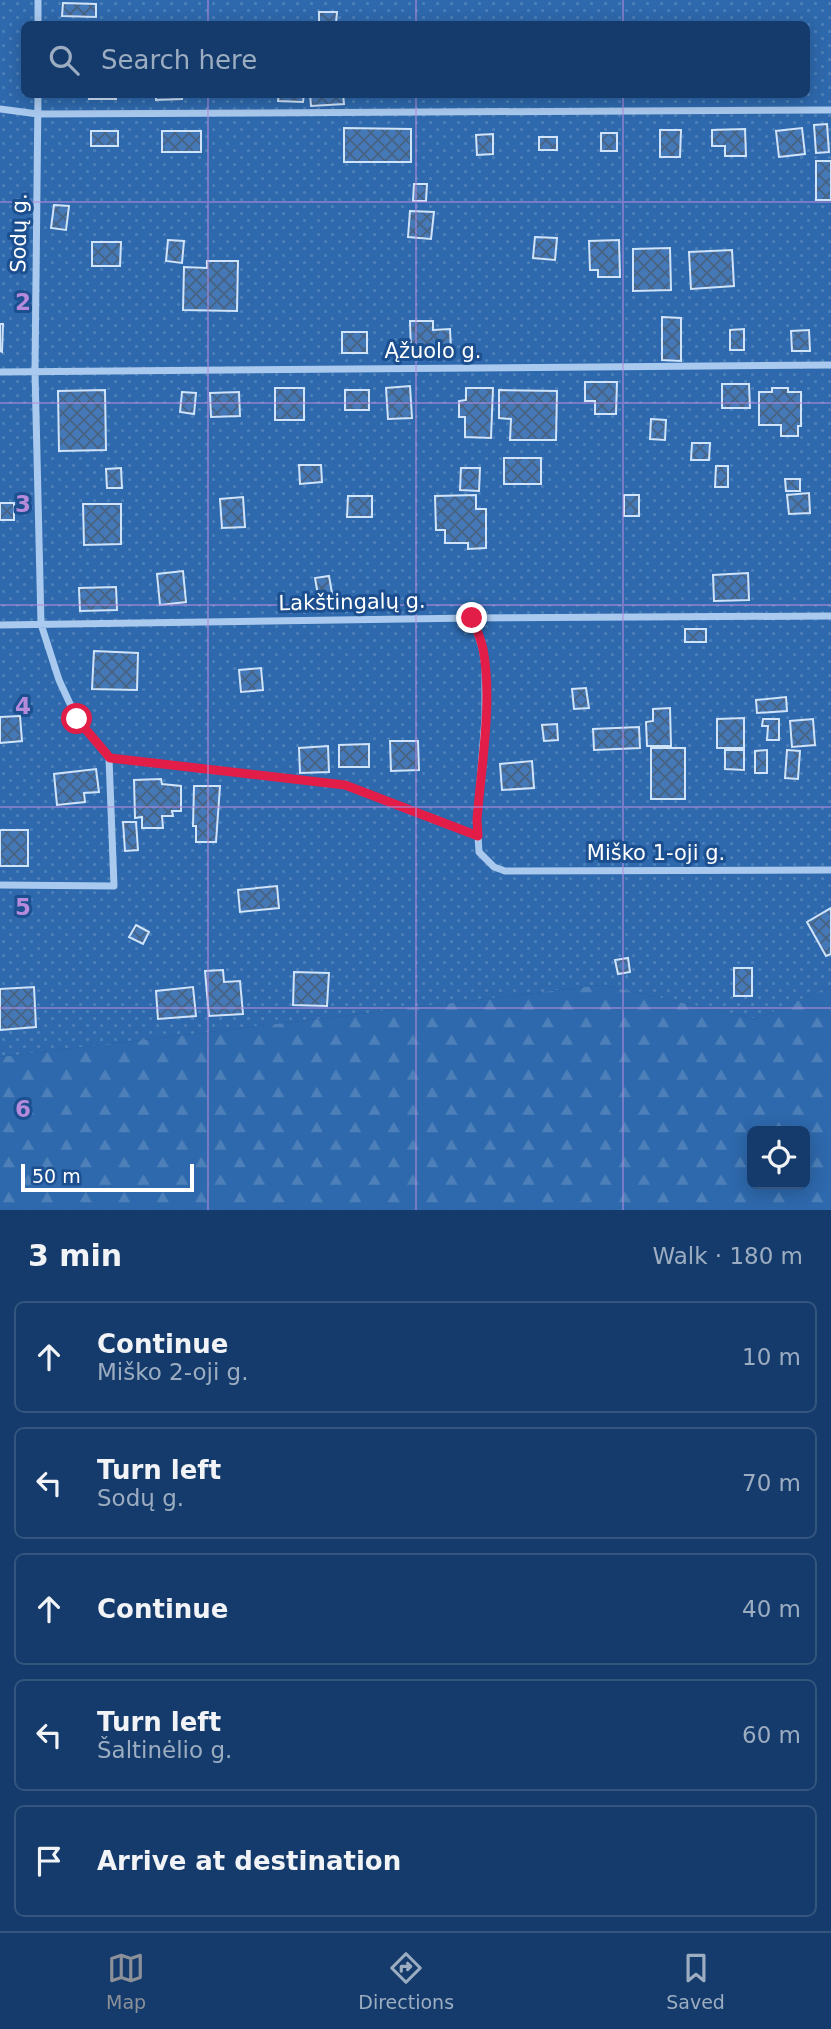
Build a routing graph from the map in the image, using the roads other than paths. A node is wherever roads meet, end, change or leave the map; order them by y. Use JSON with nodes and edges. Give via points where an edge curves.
{"nodes":[{"id":1,"x":38,"y":0,"type":"edge"},
{"id":2,"x":38,"y":21,"type":"edge"},
{"id":3,"x":38,"y":98,"type":"edge"},
{"id":4,"x":0,"y":109,"type":"edge"},
{"id":5,"x":831,"y":110,"type":"edge"},
{"id":6,"x":38,"y":114,"type":"junction"},
{"id":7,"x":831,"y":365,"type":"edge"},
{"id":8,"x":0,"y":372,"type":"edge"},
{"id":9,"x":35,"y":372,"type":"junction"},
{"id":10,"x":831,"y":616,"type":"edge"},
{"id":11,"x":472,"y":618,"type":"junction"},
{"id":12,"x":41,"y":624,"type":"junction"},
{"id":13,"x":0,"y":625,"type":"edge"},
{"id":14,"x":110,"y":758,"type":"junction"},
{"id":15,"x":478,"y":836,"type":"junction"},
{"id":16,"x":831,"y":870,"type":"edge"},
{"id":17,"x":0,"y":885,"type":"edge"}],
"edges":[{"from":1,"to":2,"type":"street"},
{"from":3,"to":6,"type":"street","name":"Sodų g."},
{"from":4,"to":6,"type":"street"},
{"from":5,"to":6,"type":"street"},
{"from":6,"to":9,"type":"street","name":"Sodų g."},
{"from":7,"to":9,"type":"street","name":"Ąžuolo g."},
{"from":8,"to":9,"type":"street","name":"Ąžuolo g."},
{"from":9,"to":12,"type":"street","name":"Sodų g."},
{"from":10,"to":11,"type":"street","name":"Lakštingalų g."},
{"from":11,"to":12,"type":"street","name":"Lakštingalų g."},
{"from":11,"to":15,"type":"street","via":[[485,667]]},
{"from":12,"to":13,"type":"street","name":"Lakštingalų g."},
{"from":12,"to":14,"type":"street","name":"Sodų g.","via":[[77,719]]},
{"from":14,"to":15,"type":"street","via":[[345,785]]},
{"from":14,"to":17,"type":"street","via":[[114,886]]},
{"from":15,"to":16,"type":"street","name":"Miško 1-oji g.","via":[[484,859],[505,871]]}]}
